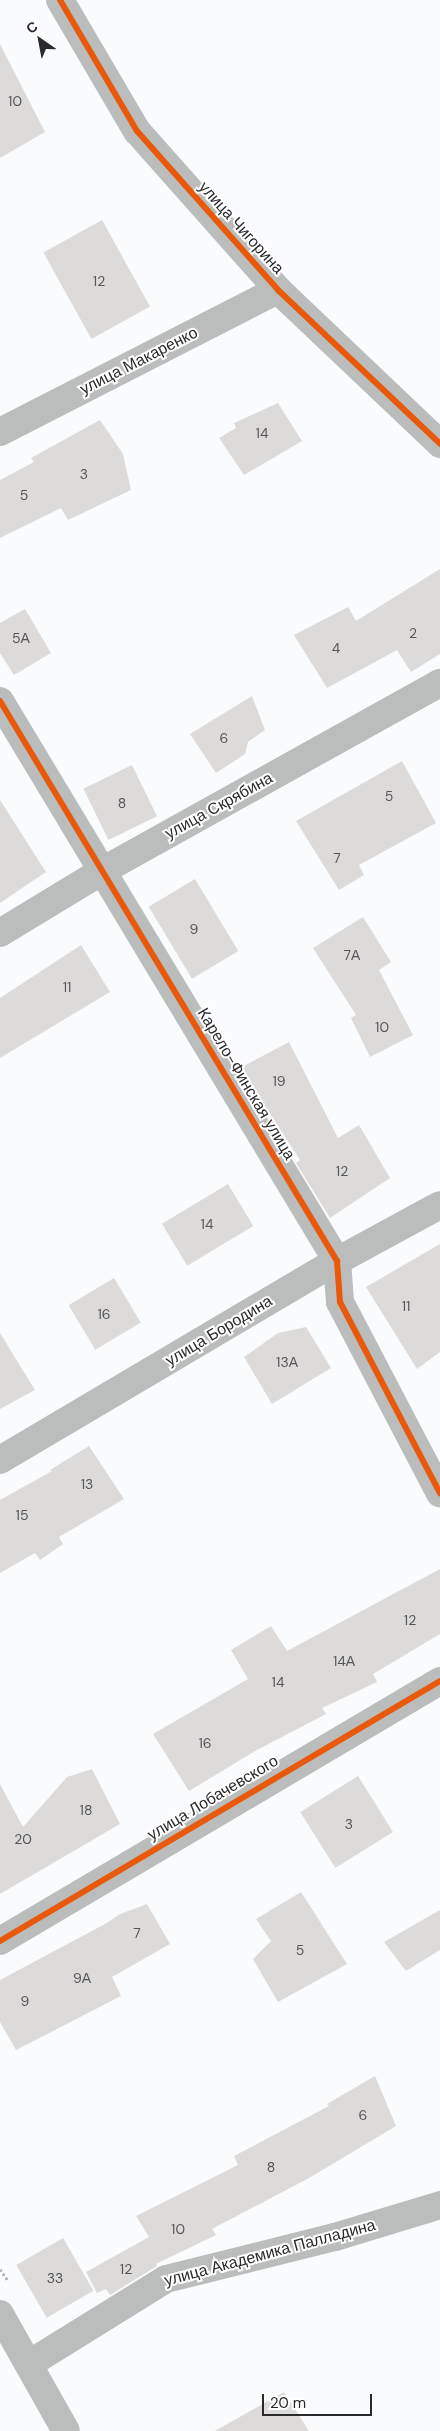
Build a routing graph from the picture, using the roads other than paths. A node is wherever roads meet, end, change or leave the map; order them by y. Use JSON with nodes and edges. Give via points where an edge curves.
{"nodes":[{"id":1,"x":60,"y":0,"type":"edge"},
{"id":2,"x":278,"y":290,"type":"junction"},
{"id":3,"x":0,"y":432,"type":"edge"},
{"id":4,"x":440,"y":444,"type":"edge"},
{"id":5,"x":440,"y":683,"type":"edge"},
{"id":6,"x":0,"y":701,"type":"edge"},
{"id":7,"x":102,"y":871,"type":"junction"},
{"id":8,"x":0,"y":933,"type":"edge"},
{"id":9,"x":440,"y":1204,"type":"edge"},
{"id":10,"x":337,"y":1261,"type":"junction"},
{"id":11,"x":0,"y":1460,"type":"edge"},
{"id":12,"x":440,"y":1493,"type":"edge"},
{"id":13,"x":440,"y":1681,"type":"edge"},
{"id":14,"x":0,"y":1941,"type":"edge"},
{"id":15,"x":440,"y":2205,"type":"edge"},
{"id":16,"x":0,"y":2314,"type":"edge"},
{"id":17,"x":29,"y":2364,"type":"junction"},
{"id":18,"x":59,"y":2428,"type":"edge"}],
"edges":[{"from":1,"to":2,"type":"street","name":"улица Чигорина","via":[[137,131]]},
{"from":2,"to":3,"type":"street","name":"улица Макаренко"},
{"from":2,"to":4,"type":"street","name":"улица Чигорина"},
{"from":5,"to":7,"type":"street","name":"улица Скрябина"},
{"from":6,"to":7,"type":"street","name":"Карело-Финская улица"},
{"from":7,"to":8,"type":"street","name":"улица Скрябина"},
{"from":7,"to":10,"type":"street","name":"Карело-Финская улица"},
{"from":9,"to":10,"type":"street","name":"улица Бородина"},
{"from":10,"to":11,"type":"street","name":"улица Бородина"},
{"from":10,"to":12,"type":"street","name":"Карело-Финская улица","via":[[340,1302]]},
{"from":13,"to":14,"type":"street","name":"улица Лобачевского"},
{"from":15,"to":17,"type":"street","name":"улица Академика Палладина","via":[[335,2237],[166,2279]]},
{"from":16,"to":17,"type":"street"},
{"from":17,"to":18,"type":"street"}]}
